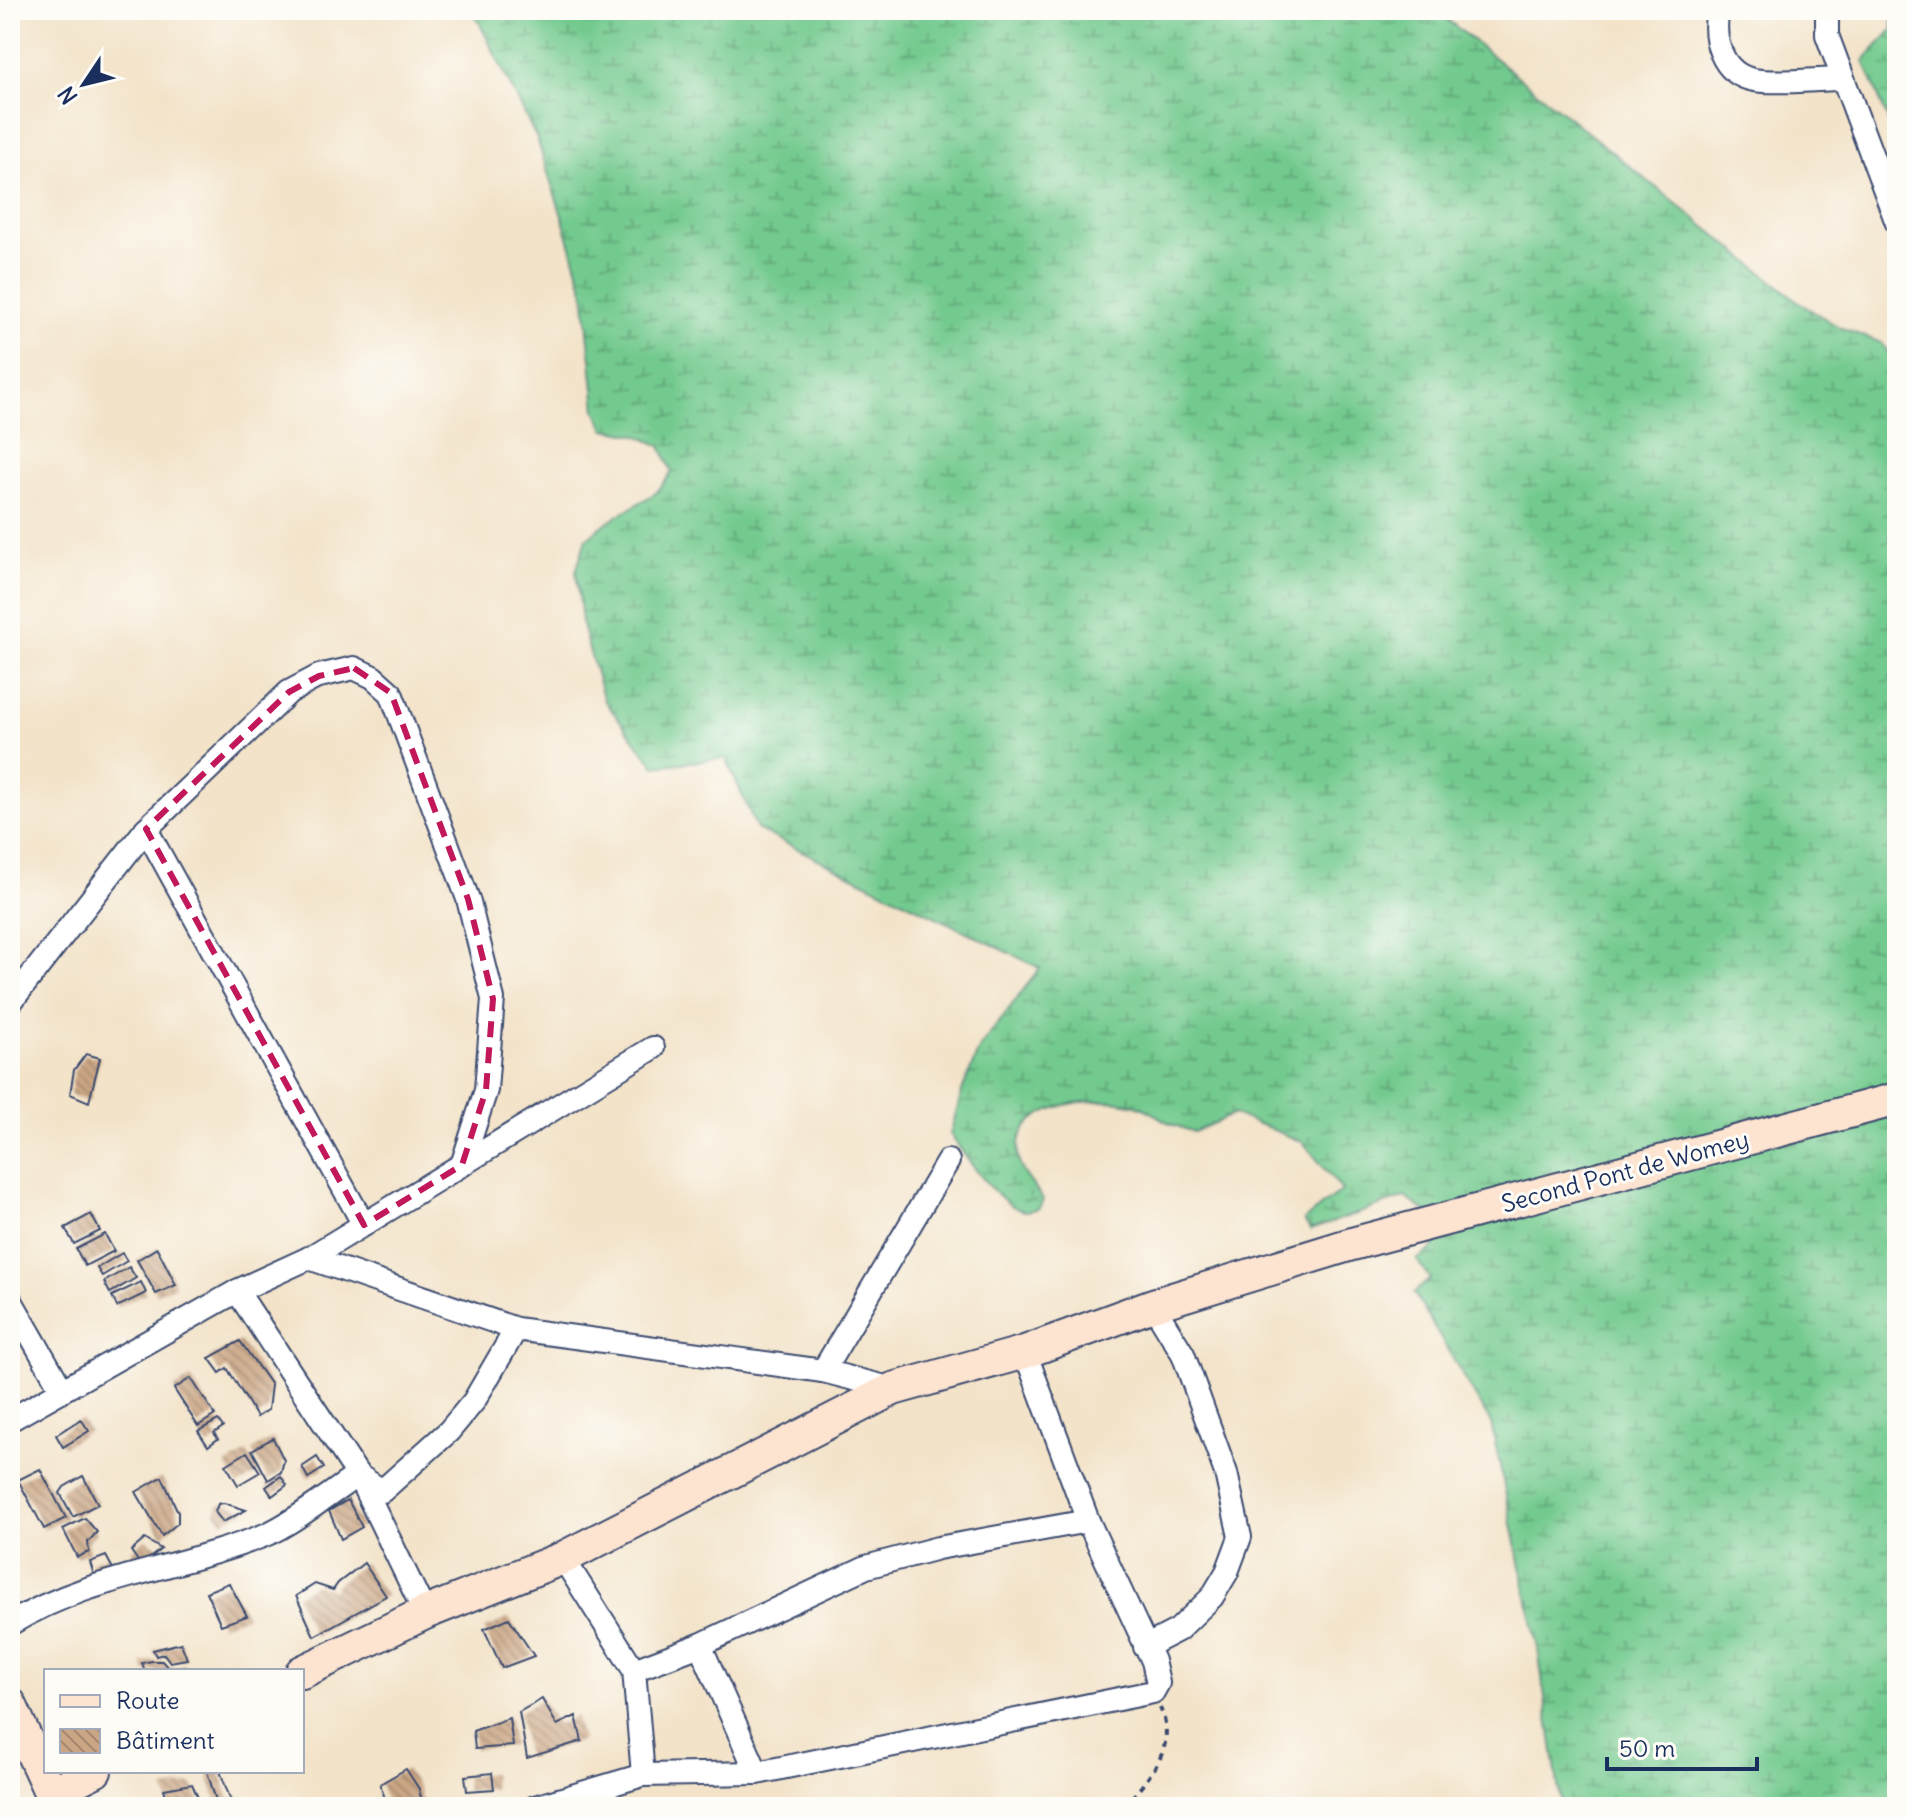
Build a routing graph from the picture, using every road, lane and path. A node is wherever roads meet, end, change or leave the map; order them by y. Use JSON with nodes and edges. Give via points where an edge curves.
{"nodes":[{"id":1,"x":1718,"y":10,"type":"edge"},
{"id":2,"x":1827,"y":10,"type":"edge"},
{"id":3,"x":1843,"y":79,"type":"junction"},
{"id":4,"x":1897,"y":223,"type":"edge"},
{"id":5,"x":146,"y":829,"type":"junction"},
{"id":6,"x":10,"y":1003,"type":"edge"},
{"id":7,"x":653,"y":1048,"type":"dead end"},
{"id":8,"x":1897,"y":1099,"type":"edge"},
{"id":9,"x":948,"y":1161,"type":"dead end"},
{"id":10,"x":462,"y":1165,"type":"junction"},
{"id":11,"x":364,"y":1225,"type":"junction"},
{"id":12,"x":309,"y":1258,"type":"junction"},
{"id":13,"x":237,"y":1291,"type":"junction"},
{"id":14,"x":10,"y":1299,"type":"edge"},
{"id":15,"x":1153,"y":1305,"type":"junction"},
{"id":16,"x":516,"y":1329,"type":"junction"},
{"id":17,"x":1025,"y":1352,"type":"junction"},
{"id":18,"x":823,"y":1371,"type":"junction"},
{"id":19,"x":893,"y":1389,"type":"junction"},
{"id":20,"x":62,"y":1390,"type":"junction"},
{"id":21,"x":10,"y":1420,"type":"edge"},
{"id":22,"x":358,"y":1475,"type":"junction"},
{"id":23,"x":1088,"y":1521,"type":"junction"},
{"id":24,"x":563,"y":1558,"type":"junction"},
{"id":25,"x":425,"y":1613,"type":"junction"},
{"id":26,"x":10,"y":1624,"type":"edge"},
{"id":27,"x":700,"y":1645,"type":"junction"},
{"id":28,"x":1145,"y":1647,"type":"junction"},
{"id":29,"x":634,"y":1670,"type":"junction"},
{"id":30,"x":304,"y":1671,"type":"edge"},
{"id":31,"x":1153,"y":1692,"type":"junction"},
{"id":32,"x":10,"y":1704,"type":"edge"},
{"id":33,"x":92,"y":1773,"type":"edge"},
{"id":34,"x":757,"y":1773,"type":"junction"},
{"id":35,"x":643,"y":1775,"type":"junction"},
{"id":36,"x":55,"y":1800,"type":"edge"},
{"id":37,"x":535,"y":1807,"type":"edge"},
{"id":38,"x":1124,"y":1807,"type":"edge"}],
"edges":[{"from":1,"to":3,"type":"street","via":[[1719,50],[1733,71],[1753,80]]},
{"from":2,"to":3,"type":"street","via":[[1827,35]]},
{"from":3,"to":4,"type":"street"},
{"from":5,"to":6,"type":"street"},
{"from":5,"to":10,"type":"street","via":[[289,692],[319,676],[354,668],[391,693],[468,899],[493,999],[486,1090]]},
{"from":5,"to":11,"type":"street"},
{"from":7,"to":10,"type":"street"},
{"from":8,"to":15,"type":"main road","name":"Second Pont de Womey","via":[[1352,1244]]},
{"from":9,"to":18,"type":"street"},
{"from":10,"to":11,"type":"street"},
{"from":11,"to":12,"type":"street"},
{"from":12,"to":13,"type":"street"},
{"from":12,"to":16,"type":"street"},
{"from":13,"to":20,"type":"street"},
{"from":13,"to":22,"type":"street"},
{"from":14,"to":20,"type":"street"},
{"from":15,"to":17,"type":"main road","name":"Second Pont de Womey"},
{"from":15,"to":28,"type":"street","via":[[1183,1354],[1226,1473],[1240,1537],[1212,1597],[1178,1630]]},
{"from":16,"to":18,"type":"street"},
{"from":16,"to":22,"type":"street","via":[[474,1401],[438,1441],[382,1491]]},
{"from":17,"to":19,"type":"main road","name":"Second Pont de Womey"},
{"from":17,"to":23,"type":"street"},
{"from":18,"to":19,"type":"street"},
{"from":19,"to":24,"type":"main road","name":"Second Pont de Womey"},
{"from":20,"to":21,"type":"street"},
{"from":22,"to":25,"type":"street"},
{"from":22,"to":26,"type":"street","via":[[268,1534],[99,1583]]},
{"from":23,"to":27,"type":"street","via":[[866,1567]]},
{"from":23,"to":28,"type":"street"},
{"from":24,"to":25,"type":"main road","name":"Second Pont de Womey"},
{"from":24,"to":29,"type":"street"},
{"from":25,"to":30,"type":"main road","name":"Second Pont de Womey"},
{"from":27,"to":29,"type":"street"},
{"from":27,"to":34,"type":"street"},
{"from":28,"to":31,"type":"street","via":[[1158,1683]]},
{"from":29,"to":35,"type":"street"},
{"from":31,"to":34,"type":"street"},
{"from":31,"to":38,"type":"path","via":[[1167,1737],[1160,1764]]},
{"from":32,"to":36,"type":"main road"},
{"from":33,"to":36,"type":"main road"},
{"from":34,"to":35,"type":"street"},
{"from":35,"to":37,"type":"street"}]}
